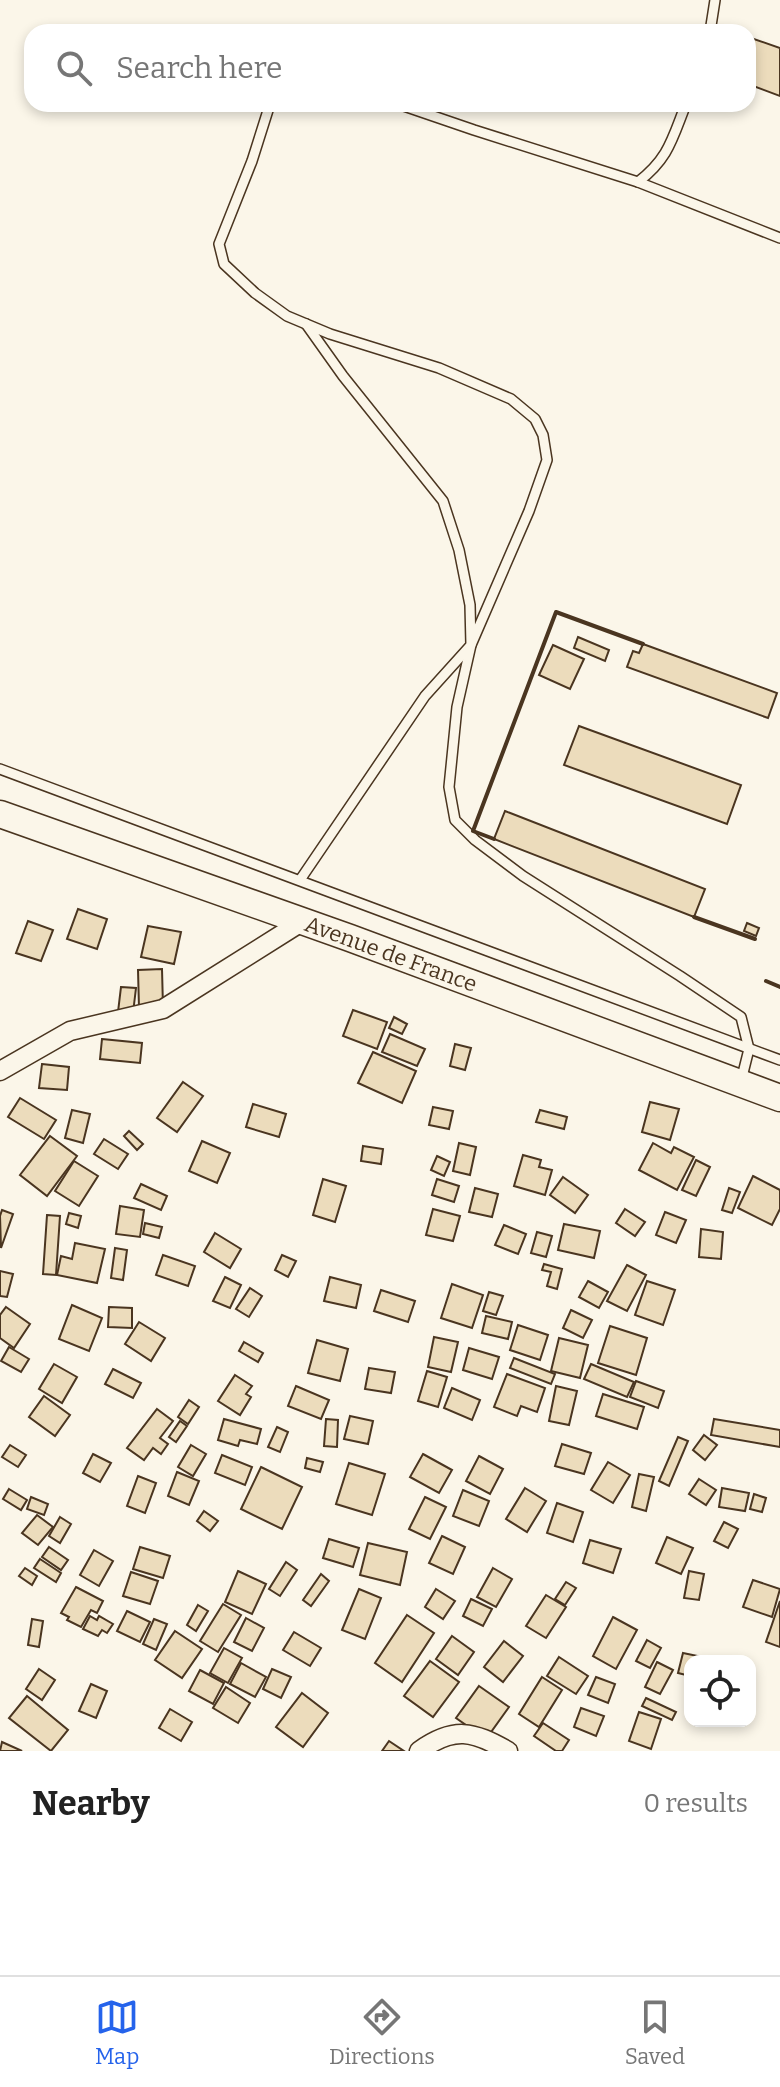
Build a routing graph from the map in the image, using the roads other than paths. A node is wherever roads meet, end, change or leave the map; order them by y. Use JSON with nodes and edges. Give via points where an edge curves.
{"nodes":[{"id":1,"x":715,"y":0,"type":"edge"},
{"id":2,"x":711,"y":24,"type":"edge"},
{"id":3,"x":267,"y":112,"type":"edge"},
{"id":4,"x":423,"y":112,"type":"edge"},
{"id":5,"x":683,"y":112,"type":"edge"},
{"id":6,"x":638,"y":182,"type":"junction"},
{"id":7,"x":780,"y":238,"type":"edge"},
{"id":8,"x":306,"y":324,"type":"junction"},
{"id":9,"x":471,"y":645,"type":"junction"},
{"id":10,"x":0,"y":769,"type":"edge"},
{"id":11,"x":0,"y":814,"type":"edge"},
{"id":12,"x":300,"y":880,"type":"junction"},
{"id":13,"x":303,"y":921,"type":"junction"},
{"id":14,"x":749,"y":1049,"type":"junction"},
{"id":15,"x":780,"y":1060,"type":"edge"},
{"id":16,"x":0,"y":1071,"type":"edge"},
{"id":17,"x":741,"y":1083,"type":"junction"},
{"id":18,"x":780,"y":1098,"type":"edge"},
{"id":19,"x":419,"y":1751,"type":"edge"},
{"id":20,"x":508,"y":1751,"type":"edge"}],
"edges":[{"from":1,"to":2,"type":"lane"},
{"from":3,"to":8,"type":"lane","via":[[219,244],[224,264],[255,293]]},
{"from":4,"to":6,"type":"lane"},
{"from":5,"to":6,"type":"lane","via":[[666,154]]},
{"from":6,"to":7,"type":"lane"},
{"from":8,"to":9,"type":"lane","via":[[443,501],[470,605]]},
{"from":8,"to":9,"type":"lane","via":[[439,368],[511,399],[535,419],[547,460]]},
{"from":9,"to":12,"type":"lane","via":[[425,696]]},
{"from":9,"to":14,"type":"lane","via":[[457,707],[449,787],[455,820],[523,876],[741,1017]]},
{"from":10,"to":12,"type":"lane"},
{"from":11,"to":13,"type":"main road","name":"Avenue de France"},
{"from":12,"to":14,"type":"lane"},
{"from":13,"to":16,"type":"street","via":[[163,1009],[70,1031]]},
{"from":13,"to":17,"type":"main road","name":"Avenue de France"},
{"from":14,"to":15,"type":"lane"},
{"from":14,"to":17,"type":"lane"},
{"from":17,"to":18,"type":"main road","name":"Avenue de France"},
{"from":19,"to":20,"type":"street","via":[[453,1733],[481,1736]]}]}
